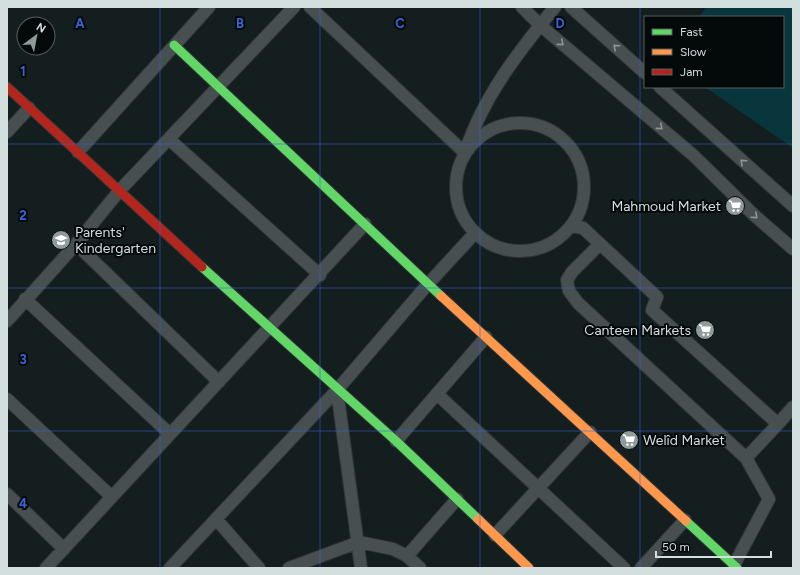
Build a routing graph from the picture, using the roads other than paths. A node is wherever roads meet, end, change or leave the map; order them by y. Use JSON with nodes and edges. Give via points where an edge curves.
{"nodes":[{"id":1,"x":209,"y":7,"type":"edge"},
{"id":2,"x":294,"y":7,"type":"edge"},
{"id":3,"x":310,"y":7,"type":"edge"},
{"id":4,"x":522,"y":7,"type":"edge"},
{"id":5,"x":555,"y":7,"type":"edge"},
{"id":6,"x":571,"y":7,"type":"edge"},
{"id":7,"x":540,"y":25,"type":"junction"},
{"id":8,"x":174,"y":45,"type":"junction"},
{"id":9,"x":644,"y":73,"type":"edge"},
{"id":10,"x":7,"y":87,"type":"edge"},
{"id":11,"x":219,"y":87,"type":"junction"},
{"id":12,"x":661,"y":88,"type":"edge"},
{"id":13,"x":29,"y":108,"type":"junction"},
{"id":14,"x":7,"y":132,"type":"edge"},
{"id":15,"x":170,"y":140,"type":"junction"},
{"id":16,"x":78,"y":152,"type":"junction"},
{"id":17,"x":465,"y":153,"type":"junction"},
{"id":18,"x":120,"y":190,"type":"junction"},
{"id":19,"x":793,"y":206,"type":"edge"},
{"id":20,"x":365,"y":224,"type":"junction"},
{"id":21,"x":572,"y":226,"type":"junction"},
{"id":22,"x":475,"y":233,"type":"junction"},
{"id":23,"x":76,"y":244,"type":"junction"},
{"id":24,"x":600,"y":244,"type":"junction"},
{"id":25,"x":793,"y":249,"type":"edge"},
{"id":26,"x":320,"y":275,"type":"junction"},
{"id":27,"x":428,"y":284,"type":"junction"},
{"id":28,"x":25,"y":299,"type":"junction"},
{"id":29,"x":7,"y":321,"type":"edge"},
{"id":30,"x":269,"y":328,"type":"junction"},
{"id":31,"x":486,"y":337,"type":"junction"},
{"id":32,"x":219,"y":382,"type":"junction"},
{"id":33,"x":337,"y":390,"type":"junction"},
{"id":34,"x":437,"y":394,"type":"junction"},
{"id":35,"x":7,"y":399,"type":"edge"},
{"id":36,"x":793,"y":408,"type":"edge"},
{"id":37,"x":778,"y":424,"type":"junction"},
{"id":38,"x":590,"y":432,"type":"junction"},
{"id":39,"x":170,"y":434,"type":"junction"},
{"id":40,"x":396,"y":441,"type":"junction"},
{"id":41,"x":746,"y":458,"type":"junction"},
{"id":42,"x":539,"y":488,"type":"junction"},
{"id":43,"x":7,"y":494,"type":"edge"},
{"id":44,"x":112,"y":497,"type":"junction"},
{"id":45,"x":457,"y":499,"type":"junction"},
{"id":46,"x":216,"y":519,"type":"junction"},
{"id":47,"x":685,"y":520,"type":"junction"},
{"id":48,"x":495,"y":535,"type":"junction"},
{"id":49,"x":359,"y":542,"type":"junction"},
{"id":50,"x":64,"y":549,"type":"junction"},
{"id":51,"x":407,"y":556,"type":"junction"},
{"id":52,"x":735,"y":567,"type":"edge"},
{"id":53,"x":46,"y":568,"type":"edge"},
{"id":54,"x":170,"y":568,"type":"edge"},
{"id":55,"x":259,"y":568,"type":"edge"},
{"id":56,"x":289,"y":568,"type":"edge"},
{"id":57,"x":361,"y":568,"type":"edge"},
{"id":58,"x":420,"y":568,"type":"edge"},
{"id":59,"x":529,"y":568,"type":"edge"},
{"id":60,"x":624,"y":568,"type":"edge"},
{"id":61,"x":642,"y":568,"type":"edge"}],
"edges":[{"from":1,"to":8,"type":"street"},
{"from":2,"to":11,"type":"street"},
{"from":3,"to":17,"type":"street"},
{"from":4,"to":7,"type":"street"},
{"from":5,"to":7,"type":"street"},
{"from":9,"to":6,"type":"street","one_way":true},
{"from":7,"to":17,"type":"street","via":[[499,82],[482,111]]},
{"from":7,"to":25,"type":"street","one_way":true,"via":[[693,155]]},
{"from":8,"to":11,"type":"street"},
{"from":8,"to":16,"type":"street"},
{"from":10,"to":13,"type":"street"},
{"from":11,"to":15,"type":"street"},
{"from":11,"to":20,"type":"street"},
{"from":19,"to":12,"type":"street","one_way":true},
{"from":13,"to":14,"type":"street"},
{"from":13,"to":16,"type":"street"},
{"from":15,"to":18,"type":"street"},
{"from":15,"to":26,"type":"street"},
{"from":16,"to":18,"type":"street"},
{"from":17,"to":21,"type":"street","via":[[474,141],[486,132],[507,124],[529,123],[557,134],[577,156],[584,177],[584,199],[580,213]]},
{"from":17,"to":22,"type":"street","via":[[459,166],[456,194],[465,222]]},
{"from":18,"to":23,"type":"street"},
{"from":18,"to":30,"type":"street"},
{"from":20,"to":26,"type":"street"},
{"from":20,"to":27,"type":"street"},
{"from":21,"to":22,"type":"street","via":[[561,238],[533,251],[501,249],[487,243]]},
{"from":21,"to":24,"type":"street","via":[[583,228]]},
{"from":22,"to":27,"type":"street"},
{"from":23,"to":28,"type":"street"},
{"from":23,"to":32,"type":"street"},
{"from":24,"to":37,"type":"street","via":[[657,297],[652,310]]},
{"from":24,"to":41,"type":"street","via":[[572,272],[567,280],[570,291],[578,302]]},
{"from":26,"to":30,"type":"street"},
{"from":27,"to":31,"type":"street"},
{"from":27,"to":33,"type":"street"},
{"from":28,"to":29,"type":"street"},
{"from":28,"to":39,"type":"street"},
{"from":30,"to":32,"type":"street"},
{"from":30,"to":33,"type":"street"},
{"from":31,"to":34,"type":"street"},
{"from":31,"to":38,"type":"street"},
{"from":32,"to":39,"type":"street"},
{"from":33,"to":40,"type":"street"},
{"from":33,"to":46,"type":"street"},
{"from":33,"to":49,"type":"street"},
{"from":34,"to":40,"type":"street"},
{"from":34,"to":42,"type":"street"},
{"from":35,"to":44,"type":"street"},
{"from":36,"to":37,"type":"street"},
{"from":37,"to":41,"type":"street"},
{"from":38,"to":42,"type":"street"},
{"from":38,"to":47,"type":"street"},
{"from":39,"to":44,"type":"street"},
{"from":40,"to":45,"type":"street"},
{"from":41,"to":52,"type":"street","via":[[769,499]]},
{"from":42,"to":48,"type":"street"},
{"from":42,"to":60,"type":"street"},
{"from":43,"to":50,"type":"street"},
{"from":44,"to":50,"type":"street"},
{"from":45,"to":48,"type":"street"},
{"from":45,"to":51,"type":"street"},
{"from":46,"to":54,"type":"street"},
{"from":46,"to":55,"type":"street"},
{"from":47,"to":52,"type":"street"},
{"from":47,"to":61,"type":"street"},
{"from":48,"to":59,"type":"street"},
{"from":49,"to":51,"type":"street","via":[[393,549]]},
{"from":49,"to":56,"type":"street"},
{"from":49,"to":57,"type":"street"},
{"from":50,"to":53,"type":"street"},
{"from":51,"to":58,"type":"street"}]}
